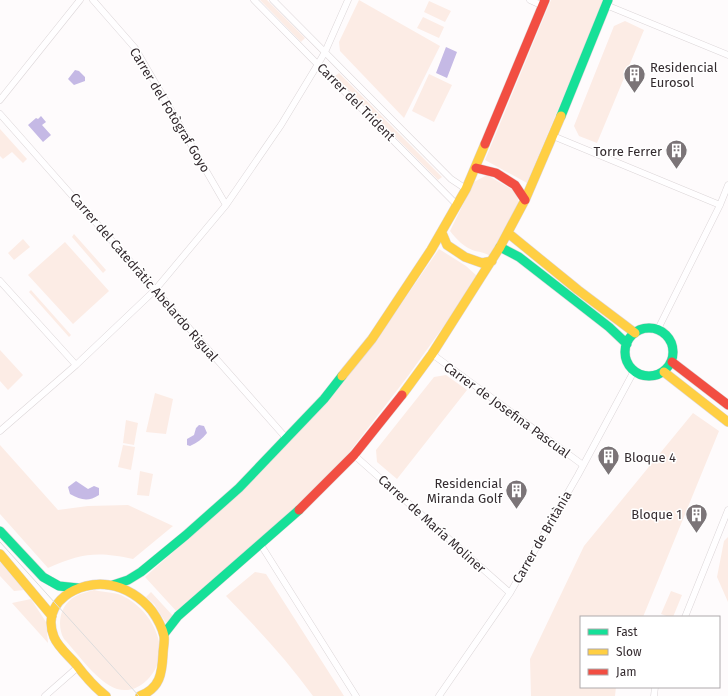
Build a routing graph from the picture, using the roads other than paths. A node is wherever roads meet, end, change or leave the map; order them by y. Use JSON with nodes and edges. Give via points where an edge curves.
{"nodes":[{"id":1,"x":80,"y":0,"type":"edge"},
{"id":2,"x":92,"y":0,"type":"edge"},
{"id":3,"x":254,"y":0,"type":"edge"},
{"id":4,"x":273,"y":0,"type":"edge"},
{"id":5,"x":348,"y":0,"type":"edge"},
{"id":6,"x":530,"y":0,"type":"edge"},
{"id":7,"x":607,"y":2,"type":"edge"},
{"id":8,"x":544,"y":3,"type":"edge"},
{"id":9,"x":325,"y":52,"type":"junction"},
{"id":10,"x":728,"y":56,"type":"edge"},
{"id":11,"x":318,"y":64,"type":"junction"},
{"id":12,"x":0,"y":100,"type":"edge"},
{"id":13,"x":0,"y":114,"type":"edge"},
{"id":14,"x":553,"y":136,"type":"junction"},
{"id":15,"x":476,"y":168,"type":"junction"},
{"id":16,"x":728,"y":185,"type":"edge"},
{"id":17,"x":466,"y":189,"type":"junction"},
{"id":18,"x":525,"y":200,"type":"junction"},
{"id":19,"x":226,"y":205,"type":"junction"},
{"id":20,"x":457,"y":205,"type":"junction"},
{"id":21,"x":720,"y":205,"type":"junction"},
{"id":22,"x":442,"y":233,"type":"junction"},
{"id":23,"x":508,"y":233,"type":"junction"},
{"id":24,"x":500,"y":248,"type":"junction"},
{"id":25,"x":492,"y":261,"type":"junction"},
{"id":26,"x":0,"y":281,"type":"edge"},
{"id":27,"x":155,"y":290,"type":"junction"},
{"id":28,"x":658,"y":330,"type":"junction"},
{"id":29,"x":635,"y":333,"type":"junction"},
{"id":30,"x":626,"y":344,"type":"junction"},
{"id":31,"x":432,"y":354,"type":"junction"},
{"id":32,"x":672,"y":362,"type":"junction"},
{"id":33,"x":76,"y":365,"type":"junction"},
{"id":34,"x":634,"y":371,"type":"junction"},
{"id":35,"x":664,"y":372,"type":"junction"},
{"id":36,"x":728,"y":405,"type":"edge"},
{"id":37,"x":728,"y":422,"type":"edge"},
{"id":38,"x":0,"y":431,"type":"edge"},
{"id":39,"x":287,"y":439,"type":"junction"},
{"id":40,"x":354,"y":455,"type":"junction"},
{"id":41,"x":583,"y":465,"type":"junction"},
{"id":42,"x":728,"y":510,"type":"edge"},
{"id":43,"x":0,"y":531,"type":"edge"},
{"id":44,"x":261,"y":545,"type":"junction"},
{"id":45,"x":0,"y":554,"type":"edge"},
{"id":46,"x":113,"y":585,"type":"junction"},
{"id":47,"x":78,"y":588,"type":"junction"},
{"id":48,"x":510,"y":593,"type":"junction"},
{"id":49,"x":52,"y":616,"type":"junction"},
{"id":50,"x":685,"y":616,"type":"edge"},
{"id":51,"x":164,"y":634,"type":"junction"},
{"id":52,"x":78,"y":668,"type":"junction"},
{"id":53,"x":156,"y":691,"type":"edge"},
{"id":54,"x":45,"y":696,"type":"edge"},
{"id":55,"x":106,"y":696,"type":"edge"},
{"id":56,"x":140,"y":696,"type":"edge"},
{"id":57,"x":356,"y":696,"type":"edge"},
{"id":58,"x":439,"y":696,"type":"edge"}],
"edges":[{"from":1,"to":12,"type":"street"},
{"from":2,"to":19,"type":"street","name":"Carrer del Fotògraf Goyo","via":[[135,48]]},
{"from":3,"to":11,"type":"street","name":"Carrer del Trident"},
{"from":4,"to":9,"type":"street","name":"Carrer del Trident"},
{"from":5,"to":9,"type":"street"},
{"from":6,"to":8,"type":"street"},
{"from":7,"to":10,"type":"street"},
{"from":7,"to":14,"type":"street"},
{"from":8,"to":15,"type":"street"},
{"from":9,"to":11,"type":"street"},
{"from":9,"to":17,"type":"street","name":"Carrer del Trident","via":[[451,180]]},
{"from":11,"to":19,"type":"street","via":[[281,125]]},
{"from":11,"to":20,"type":"street","name":"Carrer del Trident"},
{"from":13,"to":27,"type":"street","name":"Carrer del Catedràtic Abelardo Rigual"},
{"from":14,"to":18,"type":"street"},
{"from":14,"to":21,"type":"street"},
{"from":15,"to":17,"type":"street"},
{"from":15,"to":18,"type":"street","via":[[496,173],[515,185]]},
{"from":16,"to":21,"type":"street"},
{"from":17,"to":20,"type":"street"},
{"from":18,"to":23,"type":"street"},
{"from":19,"to":27,"type":"street"},
{"from":20,"to":22,"type":"street"},
{"from":21,"to":28,"type":"street"},
{"from":22,"to":25,"type":"street","via":[[447,245],[465,257],[482,263]]},
{"from":22,"to":39,"type":"street","via":[[372,339],[324,399]]},
{"from":23,"to":24,"type":"street"},
{"from":23,"to":29,"type":"street"},
{"from":24,"to":25,"type":"street"},
{"from":24,"to":30,"type":"street","via":[[519,258],[609,327]]},
{"from":25,"to":31,"type":"street"},
{"from":26,"to":33,"type":"street"},
{"from":27,"to":33,"type":"street"},
{"from":27,"to":39,"type":"street","name":"Carrer del Catedràtic Abelardo Rigual"},
{"from":28,"to":29,"type":"street","via":[[642,329]]},
{"from":28,"to":32,"type":"street","via":[[670,339],[674,354]]},
{"from":29,"to":30,"type":"street"},
{"from":30,"to":34,"type":"street","via":[[626,359]]},
{"from":31,"to":40,"type":"street"},
{"from":31,"to":41,"type":"street","name":"Carrer de Josefina Pascual"},
{"from":32,"to":35,"type":"street"},
{"from":32,"to":36,"type":"street"},
{"from":33,"to":38,"type":"street"},
{"from":34,"to":35,"type":"street","via":[[649,377]]},
{"from":34,"to":41,"type":"street","name":"Carrer de Britània"},
{"from":35,"to":37,"type":"street"},
{"from":39,"to":46,"type":"street","via":[[239,488],[186,535],[141,572]]},
{"from":40,"to":44,"type":"street"},
{"from":40,"to":48,"type":"street","name":"Carrer de María Moliner"},
{"from":41,"to":48,"type":"street","name":"Carrer de Britània"},
{"from":42,"to":50,"type":"street"},
{"from":43,"to":47,"type":"street","via":[[43,578],[59,586]]},
{"from":44,"to":51,"type":"street","via":[[178,616]]},
{"from":44,"to":57,"type":"street"},
{"from":45,"to":49,"type":"street"},
{"from":46,"to":47,"type":"street","via":[[95,584]]},
{"from":46,"to":51,"type":"street","via":[[129,591],[145,602],[155,614]]},
{"from":47,"to":49,"type":"street","via":[[59,600]]},
{"from":48,"to":58,"type":"street","name":"Carrer de Britània"},
{"from":49,"to":52,"type":"street","via":[[54,638]]},
{"from":51,"to":53,"type":"street","via":[[161,671]]},
{"from":52,"to":54,"type":"street"},
{"from":52,"to":55,"type":"street"},
{"from":53,"to":56,"type":"street"}]}
